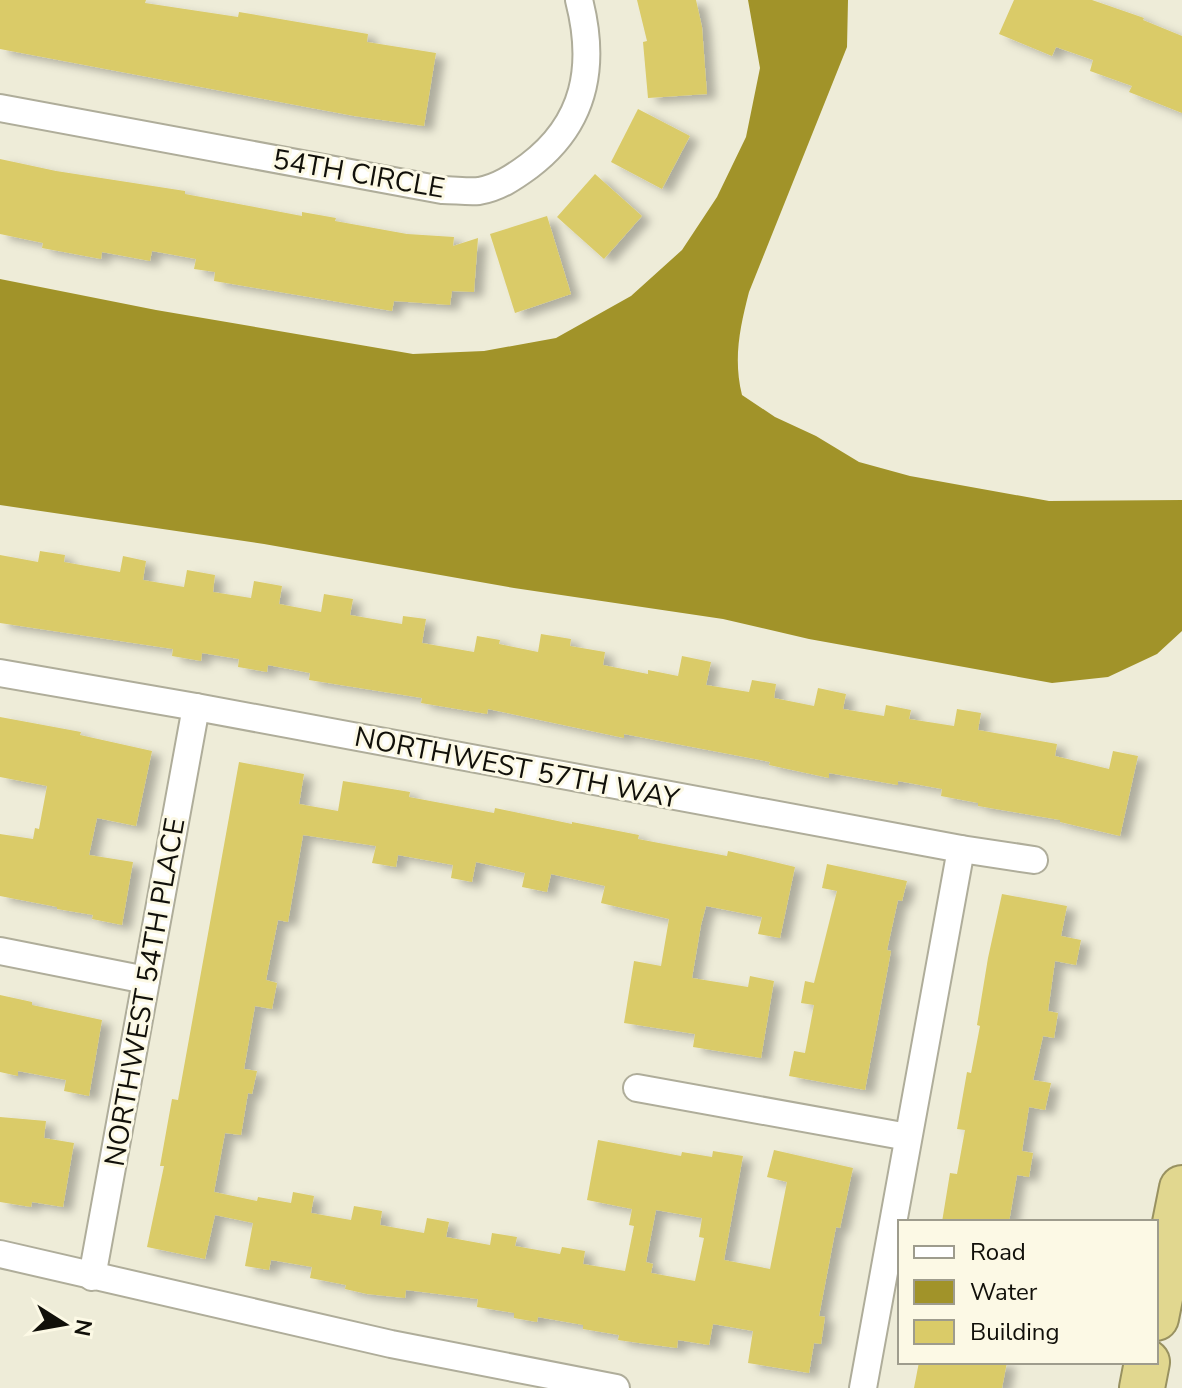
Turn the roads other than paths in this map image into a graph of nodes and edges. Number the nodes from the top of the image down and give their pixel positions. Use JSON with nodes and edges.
{"nodes":[{"id":1,"x":579,"y":0,"type":"edge"},
{"id":2,"x":0,"y":108,"type":"edge"},
{"id":3,"x":0,"y":673,"type":"edge"},
{"id":4,"x":196,"y":707,"type":"junction"},
{"id":5,"x":961,"y":849,"type":"junction"},
{"id":6,"x":1034,"y":860,"type":"dead end"},
{"id":7,"x":0,"y":951,"type":"edge"},
{"id":8,"x":146,"y":980,"type":"junction"},
{"id":9,"x":637,"y":1088,"type":"dead end"},
{"id":10,"x":908,"y":1137,"type":"junction"},
{"id":11,"x":1182,"y":1188,"type":"edge"},
{"id":12,"x":0,"y":1254,"type":"edge"},
{"id":13,"x":92,"y":1277,"type":"junction"},
{"id":14,"x":1158,"y":1308,"type":"edge"},
{"id":15,"x":1147,"y":1364,"type":"edge"},
{"id":16,"x":616,"y":1388,"type":"edge"},
{"id":17,"x":863,"y":1388,"type":"edge"},
{"id":18,"x":1142,"y":1388,"type":"edge"}],
"edges":[{"from":1,"to":2,"type":"street","name":"54TH CIRCLE"},
{"from":3,"to":4,"type":"street","name":"NORTHWEST 57TH WAY"},
{"from":4,"to":5,"type":"street","name":"NORTHWEST 57TH WAY"},
{"from":4,"to":8,"type":"street","name":"NORTHWEST 54TH PLACE"},
{"from":5,"to":6,"type":"street","name":"NORTHWEST 57TH WAY"},
{"from":5,"to":10,"type":"street"},
{"from":7,"to":8,"type":"street"},
{"from":8,"to":13,"type":"street","name":"NORTHWEST 54TH PLACE"},
{"from":9,"to":10,"type":"street"},
{"from":10,"to":17,"type":"street"},
{"from":11,"to":14,"type":"highway"},
{"from":12,"to":13,"type":"street"},
{"from":13,"to":16,"type":"street"},
{"from":15,"to":18,"type":"highway"}]}
